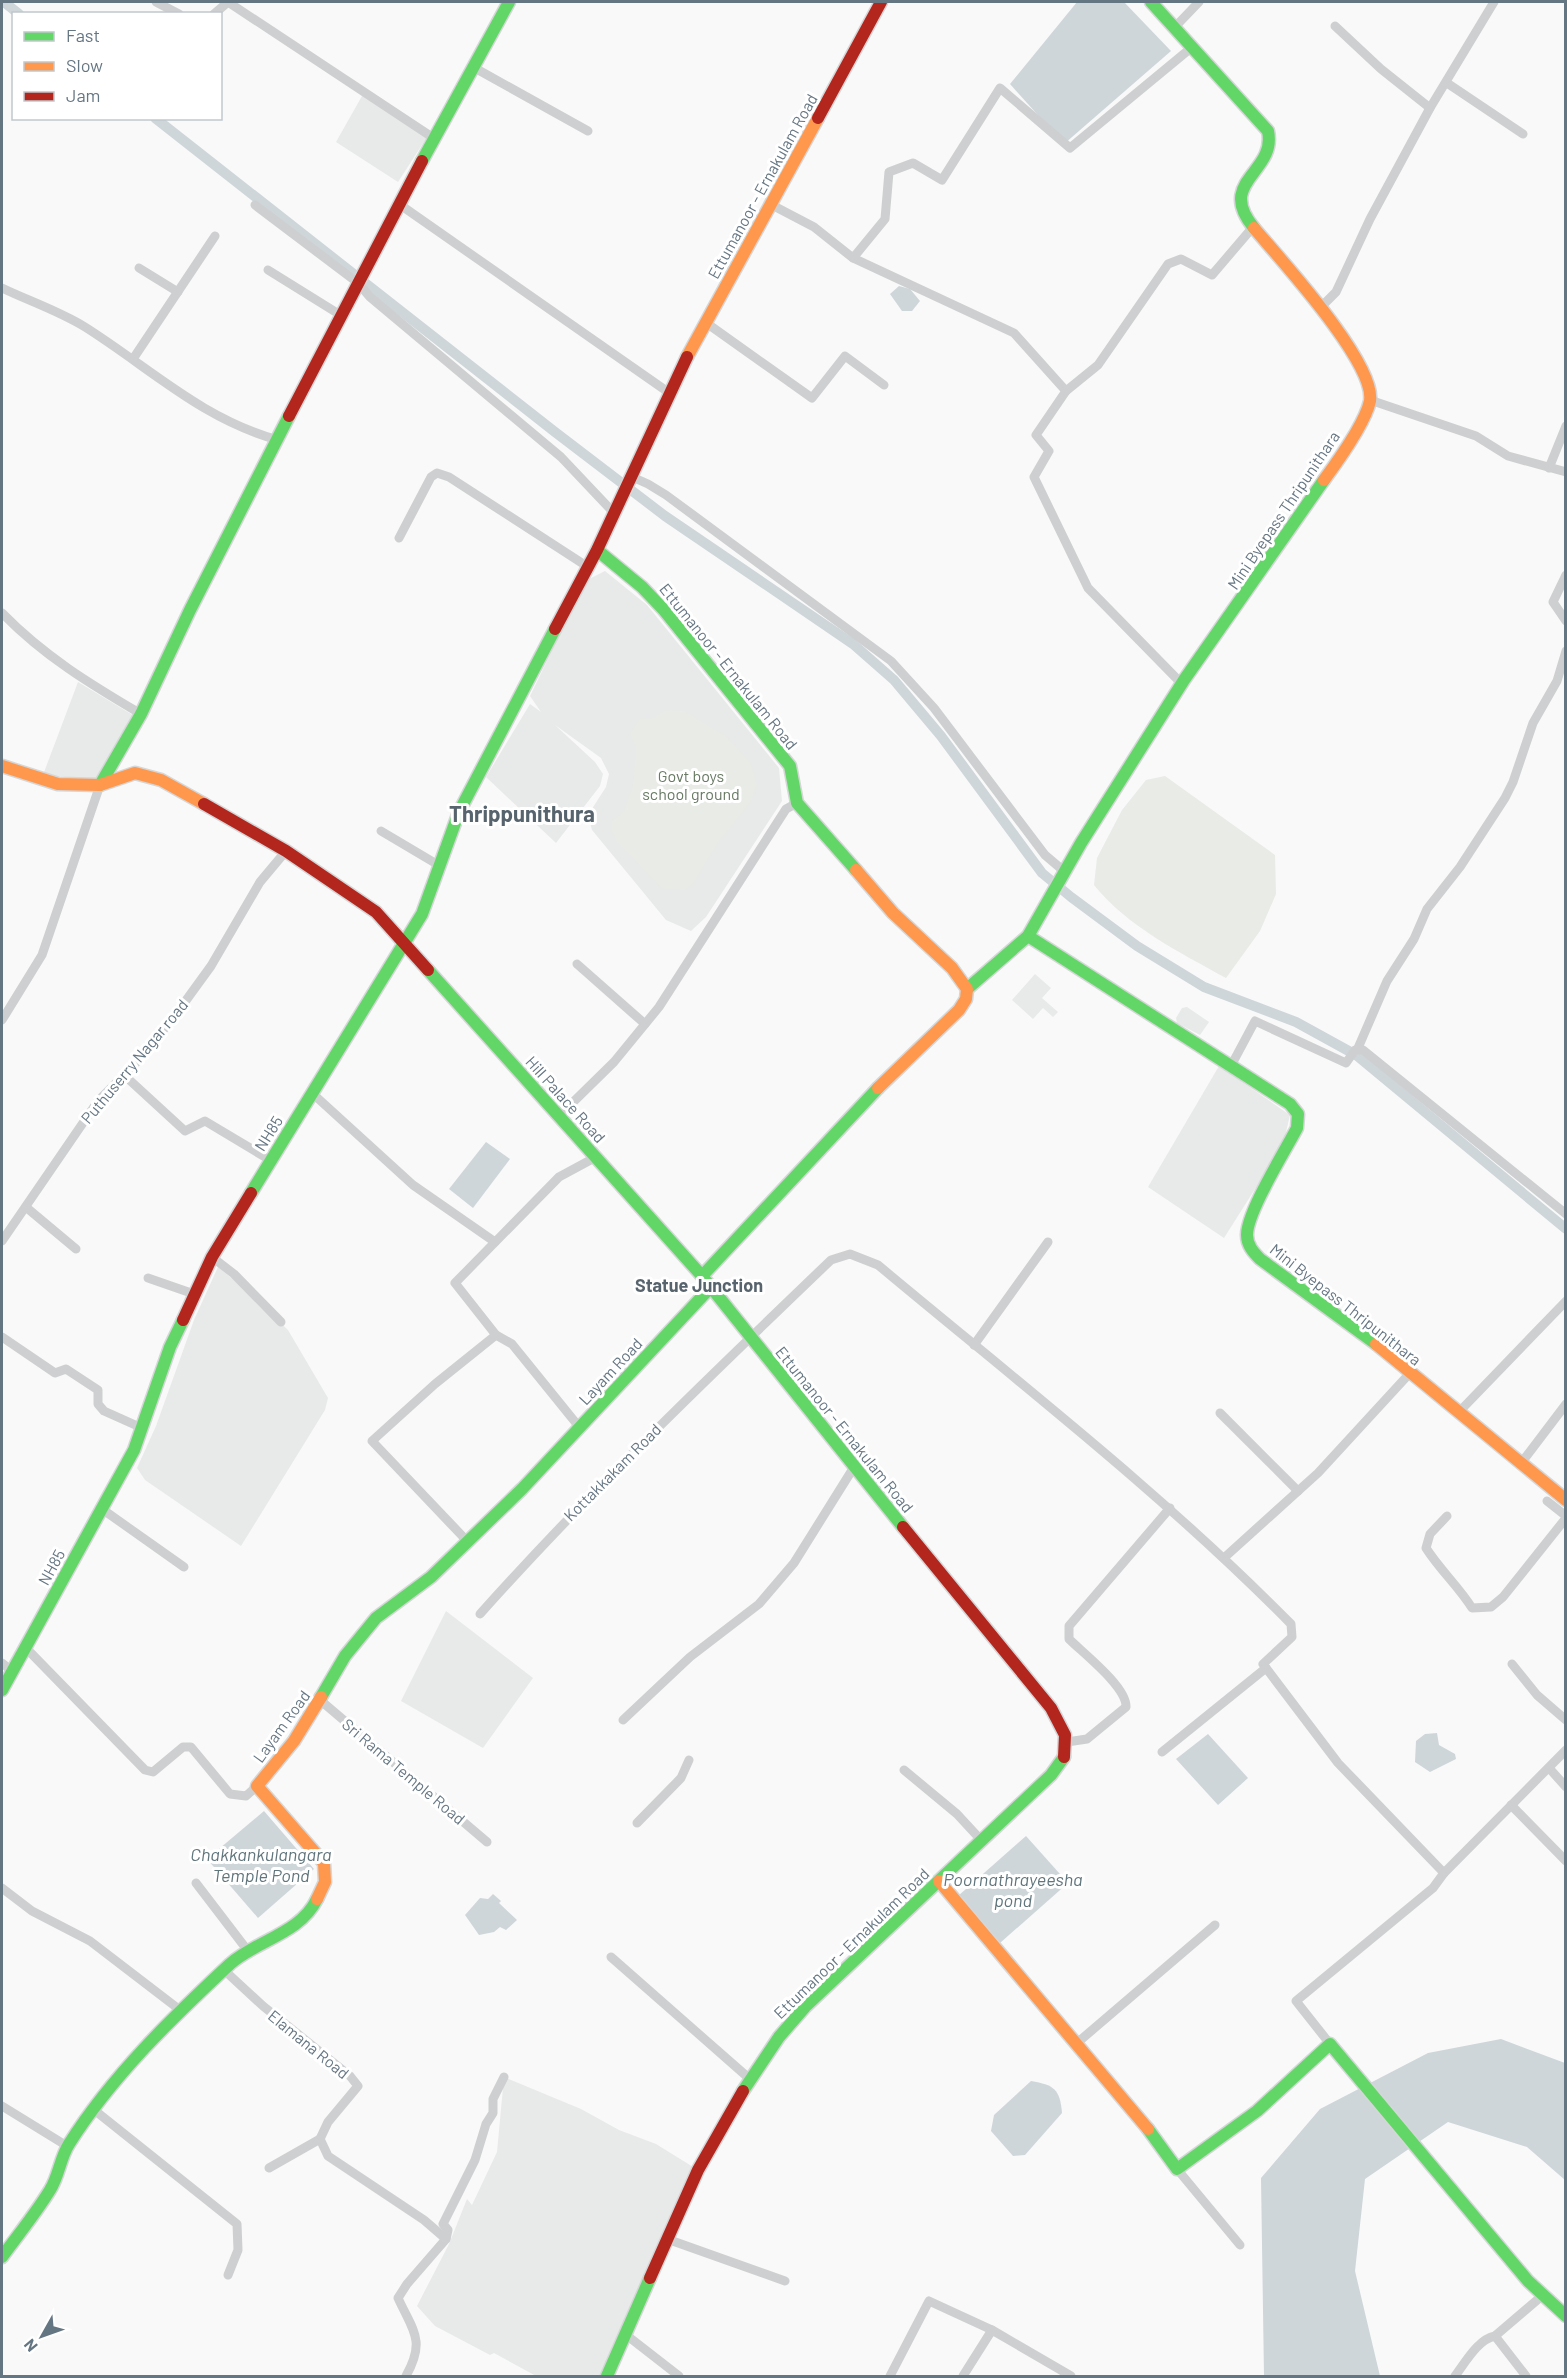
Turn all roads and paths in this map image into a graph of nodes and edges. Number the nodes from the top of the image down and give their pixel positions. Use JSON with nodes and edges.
{"nodes":[{"id":1,"x":156,"y":2,"type":"edge"},
{"id":2,"x":509,"y":2,"type":"edge"},
{"id":3,"x":881,"y":2,"type":"edge"},
{"id":4,"x":1150,"y":2,"type":"edge"},
{"id":5,"x":1199,"y":2,"type":"edge"},
{"id":6,"x":1494,"y":2,"type":"edge"},
{"id":7,"x":175,"y":12,"type":"edge"},
{"id":8,"x":216,"y":12,"type":"edge"},
{"id":9,"x":1335,"y":26,"type":"dead end"},
{"id":10,"x":1175,"y":27,"type":"junction"},
{"id":11,"x":1191,"y":48,"type":"junction"},
{"id":12,"x":473,"y":67,"type":"junction"},
{"id":13,"x":1447,"y":83,"type":"junction"},
{"id":14,"x":1430,"y":108,"type":"junction"},
{"id":15,"x":588,"y":131,"type":"dead end"},
{"id":16,"x":1523,"y":134,"type":"dead end"},
{"id":17,"x":435,"y":139,"type":"junction"},
{"id":18,"x":399,"y":204,"type":"junction"},
{"id":19,"x":770,"y":204,"type":"junction"},
{"id":20,"x":255,"y":205,"type":"dead end"},
{"id":21,"x":1253,"y":227,"type":"junction"},
{"id":22,"x":214,"y":236,"type":"dead end"},
{"id":23,"x":853,"y":258,"type":"junction"},
{"id":24,"x":139,"y":268,"type":"dead end"},
{"id":25,"x":268,"y":270,"type":"dead end"},
{"id":26,"x":358,"y":284,"type":"junction"},
{"id":27,"x":2,"y":288,"type":"edge"},
{"id":28,"x":178,"y":292,"type":"junction"},
{"id":29,"x":1320,"y":307,"type":"junction"},
{"id":30,"x":342,"y":316,"type":"junction"},
{"id":31,"x":705,"y":322,"type":"junction"},
{"id":32,"x":133,"y":359,"type":"junction"},
{"id":33,"x":884,"y":385,"type":"dead end"},
{"id":34,"x":1066,"y":391,"type":"junction"},
{"id":35,"x":668,"y":392,"type":"junction"},
{"id":36,"x":1370,"y":400,"type":"junction"},
{"id":37,"x":1566,"y":426,"type":"edge"},
{"id":38,"x":278,"y":440,"type":"junction"},
{"id":39,"x":1548,"y":468,"type":"junction"},
{"id":40,"x":1566,"y":471,"type":"edge"},
{"id":41,"x":630,"y":476,"type":"junction"},
{"id":42,"x":614,"y":513,"type":"junction"},
{"id":43,"x":399,"y":538,"type":"dead end"},
{"id":44,"x":597,"y":550,"type":"junction"},
{"id":45,"x":588,"y":567,"type":"junction"},
{"id":46,"x":1566,"y":575,"type":"edge"},
{"id":47,"x":2,"y":614,"type":"edge"},
{"id":48,"x":1566,"y":621,"type":"edge"},
{"id":49,"x":1566,"y":651,"type":"edge"},
{"id":50,"x":1557,"y":681,"type":"junction"},
{"id":51,"x":1182,"y":684,"type":"junction"},
{"id":52,"x":1566,"y":688,"type":"edge"},
{"id":53,"x":141,"y":714,"type":"junction"},
{"id":54,"x":2,"y":766,"type":"edge"},
{"id":55,"x":100,"y":784,"type":"junction"},
{"id":56,"x":797,"y":803,"type":"junction"},
{"id":57,"x":381,"y":831,"type":"dead end"},
{"id":58,"x":286,"y":851,"type":"junction"},
{"id":59,"x":440,"y":866,"type":"junction"},
{"id":60,"x":1064,"y":873,"type":"junction"},
{"id":61,"x":1028,"y":936,"type":"junction"},
{"id":62,"x":406,"y":944,"type":"junction"},
{"id":63,"x":577,"y":964,"type":"dead end"},
{"id":64,"x":967,"y":989,"type":"junction"},
{"id":65,"x":2,"y":1020,"type":"edge"},
{"id":66,"x":645,"y":1024,"type":"junction"},
{"id":67,"x":1355,"y":1051,"type":"junction"},
{"id":68,"x":1232,"y":1064,"type":"junction"},
{"id":69,"x":124,"y":1075,"type":"junction"},
{"id":70,"x":312,"y":1093,"type":"junction"},
{"id":71,"x":560,"y":1115,"type":"junction"},
{"id":72,"x":596,"y":1157,"type":"junction"},
{"id":73,"x":270,"y":1160,"type":"junction"},
{"id":74,"x":27,"y":1208,"type":"junction"},
{"id":75,"x":1566,"y":1214,"type":"edge"},
{"id":76,"x":2,"y":1241,"type":"edge"},
{"id":77,"x":495,"y":1242,"type":"junction"},
{"id":78,"x":1048,"y":1242,"type":"dead end"},
{"id":79,"x":76,"y":1249,"type":"dead end"},
{"id":80,"x":212,"y":1257,"type":"junction"},
{"id":81,"x":702,"y":1276,"type":"junction"},
{"id":82,"x":148,"y":1278,"type":"dead end"},
{"id":83,"x":711,"y":1287,"type":"junction"},
{"id":84,"x":194,"y":1294,"type":"junction"},
{"id":85,"x":1566,"y":1301,"type":"edge"},
{"id":86,"x":282,"y":1322,"type":"dead end"},
{"id":87,"x":496,"y":1335,"type":"junction"},
{"id":88,"x":750,"y":1335,"type":"junction"},
{"id":89,"x":2,"y":1337,"type":"edge"},
{"id":90,"x":974,"y":1345,"type":"junction"},
{"id":91,"x":1410,"y":1373,"type":"junction"},
{"id":92,"x":1566,"y":1404,"type":"edge"},
{"id":93,"x":1220,"y":1413,"type":"dead end"},
{"id":94,"x":1458,"y":1413,"type":"junction"},
{"id":95,"x":142,"y":1428,"type":"junction"},
{"id":96,"x":580,"y":1428,"type":"junction"},
{"id":97,"x":1521,"y":1462,"type":"junction"},
{"id":98,"x":854,"y":1467,"type":"junction"},
{"id":99,"x":1298,"y":1491,"type":"junction"},
{"id":100,"x":1566,"y":1500,"type":"edge"},
{"id":101,"x":1547,"y":1501,"type":"dead end"},
{"id":102,"x":1170,"y":1508,"type":"junction"},
{"id":103,"x":102,"y":1509,"type":"junction"},
{"id":104,"x":1447,"y":1516,"type":"dead end"},
{"id":105,"x":1566,"y":1517,"type":"edge"},
{"id":106,"x":468,"y":1542,"type":"junction"},
{"id":107,"x":1225,"y":1557,"type":"junction"},
{"id":108,"x":184,"y":1567,"type":"dead end"},
{"id":109,"x":480,"y":1614,"type":"dead end"},
{"id":110,"x":26,"y":1647,"type":"junction"},
{"id":111,"x":2,"y":1663,"type":"edge"},
{"id":112,"x":1512,"y":1664,"type":"dead end"},
{"id":113,"x":1266,"y":1668,"type":"junction"},
{"id":114,"x":12,"y":1671,"type":"junction"},
{"id":115,"x":2,"y":1690,"type":"edge"},
{"id":116,"x":320,"y":1700,"type":"junction"},
{"id":117,"x":1566,"y":1719,"type":"edge"},
{"id":118,"x":622,"y":1720,"type":"dead end"},
{"id":119,"x":1067,"y":1742,"type":"junction"},
{"id":120,"x":1566,"y":1750,"type":"edge"},
{"id":121,"x":1162,"y":1752,"type":"dead end"},
{"id":122,"x":689,"y":1760,"type":"dead end"},
{"id":123,"x":1549,"y":1768,"type":"junction"},
{"id":124,"x":904,"y":1770,"type":"dead end"},
{"id":125,"x":257,"y":1786,"type":"junction"},
{"id":126,"x":1566,"y":1787,"type":"edge"},
{"id":127,"x":1511,"y":1805,"type":"junction"},
{"id":128,"x":636,"y":1823,"type":"dead end"},
{"id":129,"x":981,"y":1840,"type":"junction"},
{"id":130,"x":487,"y":1842,"type":"dead end"},
{"id":131,"x":1566,"y":1861,"type":"edge"},
{"id":132,"x":1444,"y":1873,"type":"junction"},
{"id":133,"x":939,"y":1881,"type":"junction"},
{"id":134,"x":196,"y":1883,"type":"dead end"},
{"id":135,"x":2,"y":1888,"type":"edge"},
{"id":136,"x":1215,"y":1925,"type":"dead end"},
{"id":137,"x":248,"y":1951,"type":"junction"},
{"id":138,"x":611,"y":1957,"type":"dead end"},
{"id":139,"x":224,"y":1970,"type":"junction"},
{"id":140,"x":180,"y":2010,"type":"junction"},
{"id":141,"x":1077,"y":2043,"type":"junction"},
{"id":142,"x":1330,"y":2044,"type":"junction"},
{"id":143,"x":504,"y":2077,"type":"dead end"},
{"id":144,"x":751,"y":2080,"type":"junction"},
{"id":145,"x":2,"y":2106,"type":"edge"},
{"id":146,"x":93,"y":2109,"type":"junction"},
{"id":147,"x":320,"y":2139,"type":"junction"},
{"id":148,"x":67,"y":2146,"type":"junction"},
{"id":149,"x":269,"y":2168,"type":"dead end"},
{"id":150,"x":1177,"y":2169,"type":"junction"},
{"id":151,"x":446,"y":2239,"type":"junction"},
{"id":152,"x":667,"y":2239,"type":"junction"},
{"id":153,"x":1240,"y":2245,"type":"dead end"},
{"id":154,"x":2,"y":2257,"type":"edge"},
{"id":155,"x":228,"y":2275,"type":"dead end"},
{"id":156,"x":784,"y":2281,"type":"dead end"},
{"id":157,"x":1543,"y":2295,"type":"junction"},
{"id":158,"x":1566,"y":2316,"type":"edge"},
{"id":159,"x":992,"y":2330,"type":"junction"},
{"id":160,"x":625,"y":2334,"type":"junction"},
{"id":161,"x":1495,"y":2336,"type":"junction"},
{"id":162,"x":406,"y":2376,"type":"edge"},
{"id":163,"x":607,"y":2376,"type":"edge"},
{"id":164,"x":679,"y":2376,"type":"edge"},
{"id":165,"x":890,"y":2376,"type":"edge"},
{"id":166,"x":963,"y":2376,"type":"edge"},
{"id":167,"x":1071,"y":2376,"type":"edge"},
{"id":168,"x":1455,"y":2376,"type":"edge"},
{"id":169,"x":1526,"y":2376,"type":"edge"}],
"edges":[{"from":1,"to":7,"type":"street"},
{"from":2,"to":12,"type":"main road"},
{"from":3,"to":19,"type":"main road","name":"Ettumanoor - Ernakulam Road"},
{"from":4,"to":10,"type":"main road"},
{"from":5,"to":10,"type":"street"},
{"from":6,"to":13,"type":"street"},
{"from":8,"to":17,"type":"street"},
{"from":9,"to":14,"type":"street"},
{"from":10,"to":11,"type":"main road"},
{"from":11,"to":21,"type":"main road"},
{"from":11,"to":23,"type":"street"},
{"from":12,"to":15,"type":"street"},
{"from":12,"to":17,"type":"main road"},
{"from":13,"to":14,"type":"street"},
{"from":13,"to":16,"type":"street"},
{"from":14,"to":29,"type":"street"},
{"from":17,"to":18,"type":"main road"},
{"from":18,"to":26,"type":"main road"},
{"from":18,"to":35,"type":"street"},
{"from":19,"to":23,"type":"street"},
{"from":19,"to":31,"type":"main road","name":"Ettumanoor - Ernakulam Road"},
{"from":20,"to":26,"type":"street"},
{"from":21,"to":29,"type":"main road"},
{"from":21,"to":34,"type":"street"},
{"from":22,"to":28,"type":"street"},
{"from":23,"to":34,"type":"street"},
{"from":24,"to":28,"type":"street"},
{"from":25,"to":30,"type":"street"},
{"from":26,"to":30,"type":"main road"},
{"from":26,"to":42,"type":"street"},
{"from":27,"to":32,"type":"street"},
{"from":28,"to":32,"type":"street"},
{"from":29,"to":36,"type":"main road"},
{"from":30,"to":38,"type":"main road"},
{"from":31,"to":33,"type":"street"},
{"from":31,"to":35,"type":"main road","name":"Ettumanoor - Ernakulam Road"},
{"from":32,"to":38,"type":"street"},
{"from":34,"to":51,"type":"street"},
{"from":35,"to":41,"type":"main road","name":"Ettumanoor - Ernakulam Road"},
{"from":36,"to":39,"type":"street"},
{"from":36,"to":51,"type":"main road","name":"Mini Byepass Thripunithara"},
{"from":37,"to":39,"type":"street"},
{"from":38,"to":53,"type":"main road"},
{"from":39,"to":40,"type":"street"},
{"from":41,"to":42,"type":"main road","name":"Ettumanoor - Ernakulam Road"},
{"from":41,"to":60,"type":"street"},
{"from":42,"to":44,"type":"main road","name":"Ettumanoor - Ernakulam Road"},
{"from":43,"to":45,"type":"street"},
{"from":44,"to":45,"type":"main road","name":"Ettumanoor - Ernakulam Road"},
{"from":44,"to":56,"type":"main road","name":"Ettumanoor - Ernakulam Road"},
{"from":45,"to":59,"type":"main road","name":"Ettumanoor - Ernakulam Road"},
{"from":46,"to":48,"type":"street"},
{"from":47,"to":53,"type":"street"},
{"from":49,"to":50,"type":"street"},
{"from":50,"to":52,"type":"street"},
{"from":50,"to":67,"type":"street"},
{"from":51,"to":60,"type":"main road","name":"Mini Byepass Thripunithara"},
{"from":53,"to":55,"type":"main road"},
{"from":54,"to":55,"type":"main road"},
{"from":55,"to":58,"type":"main road"},
{"from":55,"to":65,"type":"street"},
{"from":56,"to":64,"type":"main road"},
{"from":56,"to":66,"type":"street"},
{"from":57,"to":59,"type":"street"},
{"from":58,"to":62,"type":"main road"},
{"from":58,"to":69,"type":"street","name":"Puthuserry Nagar road"},
{"from":59,"to":62,"type":"main road","name":"Ettumanoor - Ernakulam Road"},
{"from":60,"to":61,"type":"main road","name":"Mini Byepass Thripunithara"},
{"from":61,"to":64,"type":"main road","name":"Mini Byepass Thripunithara"},
{"from":61,"to":68,"type":"main road","name":"Mini Byepass Thripunithara"},
{"from":62,"to":70,"type":"main road","name":"NH85","number":"NH85"},
{"from":62,"to":71,"type":"main road","name":"Hill Palace Road"},
{"from":63,"to":66,"type":"street"},
{"from":64,"to":81,"type":"main road"},
{"from":66,"to":71,"type":"street"},
{"from":67,"to":68,"type":"street"},
{"from":67,"to":75,"type":"street"},
{"from":68,"to":91,"type":"main road","name":"Mini Byepass Thripunithara"},
{"from":69,"to":73,"type":"street"},
{"from":69,"to":74,"type":"street","name":"Puthuserry Nagar road"},
{"from":70,"to":73,"type":"main road","name":"NH85","number":"NH85"},
{"from":70,"to":77,"type":"street"},
{"from":71,"to":72,"type":"main road","name":"Hill Palace Road"},
{"from":72,"to":77,"type":"street"},
{"from":72,"to":81,"type":"main road","name":"Hill Palace Road"},
{"from":73,"to":80,"type":"main road","name":"NH85","number":"NH85"},
{"from":74,"to":76,"type":"street","name":"Puthuserry Nagar road"},
{"from":74,"to":79,"type":"street"},
{"from":77,"to":87,"type":"street"},
{"from":78,"to":90,"type":"street"},
{"from":80,"to":84,"type":"main road","name":"NH85","number":"NH85"},
{"from":80,"to":86,"type":"street"},
{"from":81,"to":83,"type":"main road","name":"Ettumanoor - Ernakulam Road"},
{"from":82,"to":84,"type":"street"},
{"from":83,"to":88,"type":"main road","name":"Ettumanoor - Ernakulam Road"},
{"from":83,"to":96,"type":"main road","name":"Layam Road"},
{"from":84,"to":95,"type":"main road","name":"NH85","number":"NH85"},
{"from":85,"to":94,"type":"street"},
{"from":87,"to":96,"type":"street"},
{"from":87,"to":106,"type":"street"},
{"from":88,"to":90,"type":"street","name":"Kottakkakam Road"},
{"from":88,"to":98,"type":"main road","name":"Ettumanoor - Ernakulam Road"},
{"from":88,"to":109,"type":"street","name":"Kottakkakam Road"},
{"from":89,"to":95,"type":"street"},
{"from":90,"to":102,"type":"street","name":"Kottakkakam Road"},
{"from":91,"to":94,"type":"main road","name":"Mini Byepass Thripunithara"},
{"from":91,"to":99,"type":"street"},
{"from":92,"to":97,"type":"street"},
{"from":93,"to":99,"type":"street"},
{"from":94,"to":97,"type":"main road","name":"Mini Byepass Thripunithara"},
{"from":95,"to":103,"type":"main road","name":"NH85","number":"NH85"},
{"from":96,"to":106,"type":"main road","name":"Layam Road"},
{"from":97,"to":100,"type":"main road","name":"Mini Byepass Thripunithara"},
{"from":98,"to":118,"type":"street"},
{"from":98,"to":119,"type":"main road","name":"Ettumanoor - Ernakulam Road"},
{"from":99,"to":107,"type":"street"},
{"from":101,"to":105,"type":"street"},
{"from":102,"to":107,"type":"street","name":"Kottakkakam Road"},
{"from":102,"to":119,"type":"street"},
{"from":103,"to":108,"type":"street"},
{"from":103,"to":110,"type":"main road","name":"NH85","number":"NH85"},
{"from":104,"to":105,"type":"street"},
{"from":106,"to":116,"type":"main road","name":"Layam Road"},
{"from":107,"to":113,"type":"street","name":"Kottakkakam Road"},
{"from":110,"to":114,"type":"main road","name":"NH85","number":"NH85"},
{"from":110,"to":125,"type":"street"},
{"from":111,"to":114,"type":"street"},
{"from":112,"to":117,"type":"street"},
{"from":113,"to":121,"type":"street"},
{"from":113,"to":132,"type":"street"},
{"from":114,"to":115,"type":"main road","name":"NH85","number":"NH85"},
{"from":116,"to":125,"type":"main road","name":"Layam Road"},
{"from":116,"to":130,"type":"street","name":"Sri Rama Temple Road"},
{"from":119,"to":129,"type":"main road","name":"Ettumanoor - Ernakulam Road"},
{"from":120,"to":123,"type":"street"},
{"from":122,"to":128,"type":"street"},
{"from":123,"to":126,"type":"street"},
{"from":123,"to":127,"type":"street"},
{"from":124,"to":129,"type":"street"},
{"from":125,"to":137,"type":"main road","name":"Layam Road"},
{"from":127,"to":131,"type":"street"},
{"from":127,"to":132,"type":"street"},
{"from":129,"to":133,"type":"main road","name":"Ettumanoor - Ernakulam Road"},
{"from":132,"to":142,"type":"street"},
{"from":133,"to":141,"type":"main road"},
{"from":133,"to":144,"type":"main road","name":"Ettumanoor - Ernakulam Road"},
{"from":134,"to":137,"type":"street"},
{"from":135,"to":140,"type":"street"},
{"from":136,"to":141,"type":"street"},
{"from":137,"to":139,"type":"main road","name":"Layam Road"},
{"from":138,"to":144,"type":"street"},
{"from":139,"to":140,"type":"main road","name":"Layam Road"},
{"from":139,"to":147,"type":"street","name":"Elamana Road"},
{"from":140,"to":146,"type":"main road","name":"Layam Road"},
{"from":141,"to":150,"type":"main road"},
{"from":142,"to":150,"type":"main road"},
{"from":142,"to":157,"type":"main road"},
{"from":143,"to":151,"type":"street"},
{"from":144,"to":152,"type":"main road","name":"Ettumanoor - Ernakulam Road"},
{"from":145,"to":148,"type":"street"},
{"from":146,"to":148,"type":"main road","name":"Layam Road"},
{"from":146,"to":155,"type":"street"},
{"from":147,"to":149,"type":"street"},
{"from":147,"to":151,"type":"street"},
{"from":148,"to":154,"type":"main road","name":"Layam Road"},
{"from":150,"to":153,"type":"street"},
{"from":151,"to":162,"type":"street"},
{"from":152,"to":156,"type":"street"},
{"from":152,"to":160,"type":"main road","name":"Ettumanoor - Ernakulam Road"},
{"from":157,"to":158,"type":"main road"},
{"from":157,"to":161,"type":"street"},
{"from":159,"to":165,"type":"street"},
{"from":159,"to":166,"type":"street"},
{"from":159,"to":167,"type":"street"},
{"from":160,"to":163,"type":"main road","name":"Ettumanoor - Ernakulam Road"},
{"from":160,"to":164,"type":"street"},
{"from":161,"to":168,"type":"street"},
{"from":161,"to":169,"type":"street"}]}
